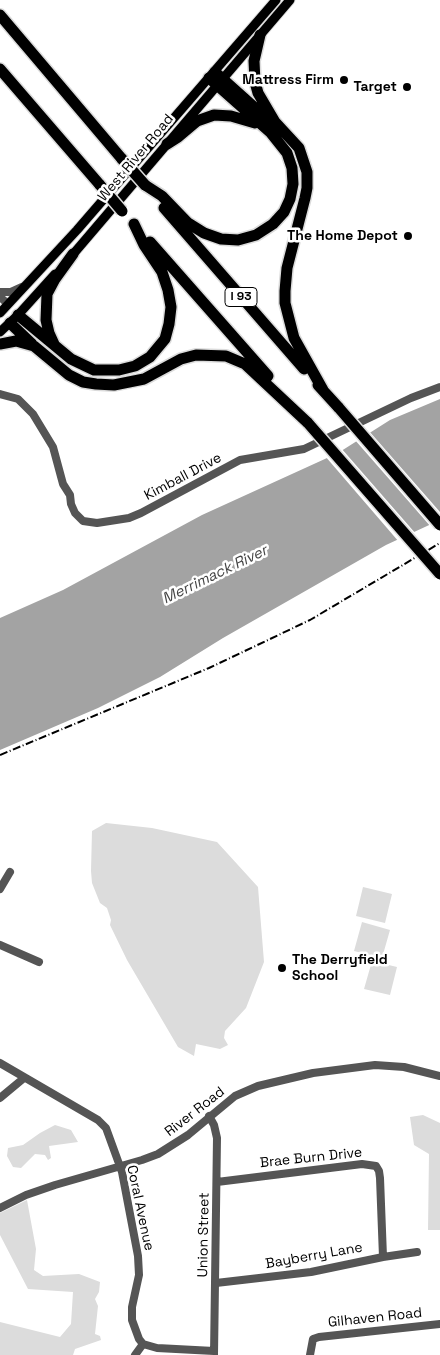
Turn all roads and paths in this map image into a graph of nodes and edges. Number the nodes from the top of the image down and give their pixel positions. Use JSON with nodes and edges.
{"nodes":[{"id":1,"x":276,"y":0,"type":"edge"},
{"id":2,"x":290,"y":0,"type":"edge"},
{"id":3,"x":0,"y":15,"type":"edge"},
{"id":4,"x":260,"y":35,"type":"junction"},
{"id":5,"x":0,"y":69,"type":"edge"},
{"id":6,"x":216,"y":79,"type":"junction"},
{"id":7,"x":275,"y":122,"type":"junction"},
{"id":8,"x":264,"y":128,"type":"junction"},
{"id":9,"x":167,"y":144,"type":"junction"},
{"id":10,"x":145,"y":185,"type":"junction"},
{"id":11,"x":134,"y":224,"type":"junction"},
{"id":12,"x":73,"y":254,"type":"junction"},
{"id":13,"x":26,"y":285,"type":"junction"},
{"id":14,"x":0,"y":292,"type":"edge"},
{"id":15,"x":0,"y":297,"type":"edge"},
{"id":16,"x":8,"y":304,"type":"junction"},
{"id":17,"x":0,"y":312,"type":"edge"},
{"id":18,"x":14,"y":319,"type":"junction"},
{"id":19,"x":0,"y":332,"type":"edge"},
{"id":20,"x":0,"y":344,"type":"edge"},
{"id":21,"x":34,"y":346,"type":"junction"},
{"id":22,"x":58,"y":350,"type":"junction"},
{"id":23,"x":440,"y":387,"type":"edge"},
{"id":24,"x":323,"y":390,"type":"junction"},
{"id":25,"x":0,"y":394,"type":"edge"},
{"id":26,"x":308,"y":423,"type":"junction"},
{"id":27,"x":440,"y":525,"type":"edge"},
{"id":28,"x":440,"y":574,"type":"edge"},
{"id":29,"x":10,"y":872,"type":"dead end"},
{"id":30,"x":0,"y":889,"type":"edge"},
{"id":31,"x":0,"y":945,"type":"edge"},
{"id":32,"x":39,"y":962,"type":"dead end"},
{"id":33,"x":0,"y":1063,"type":"edge"},
{"id":34,"x":440,"y":1076,"type":"edge"},
{"id":35,"x":24,"y":1078,"type":"junction"},
{"id":36,"x":0,"y":1098,"type":"edge"},
{"id":37,"x":209,"y":1116,"type":"junction"},
{"id":38,"x":119,"y":1166,"type":"junction"},
{"id":39,"x":217,"y":1182,"type":"junction"},
{"id":40,"x":0,"y":1208,"type":"edge"},
{"id":41,"x":417,"y":1252,"type":"dead end"},
{"id":42,"x":383,"y":1257,"type":"junction"},
{"id":43,"x":216,"y":1283,"type":"junction"},
{"id":44,"x":440,"y":1324,"type":"edge"},
{"id":45,"x":143,"y":1344,"type":"junction"},
{"id":46,"x":214,"y":1353,"type":"edge"},
{"id":47,"x":135,"y":1355,"type":"edge"},
{"id":48,"x":310,"y":1355,"type":"edge"}],
"edges":[{"from":1,"to":6,"type":"main road","name":"West River Road"},
{"from":2,"to":4,"type":"main road","name":"West River Road"},
{"from":3,"to":10,"type":"highway","number":"I 93","bridge":true},
{"from":4,"to":6,"type":"main road","name":"West River Road"},
{"from":4,"to":7,"type":"highway"},
{"from":5,"to":11,"type":"highway","number":"I 93","bridge":true},
{"from":6,"to":7,"type":"highway"},
{"from":6,"to":8,"type":"highway"},
{"from":6,"to":9,"type":"main road","name":"West River Road"},
{"from":6,"to":13,"type":"main road","name":"West River Road"},
{"from":7,"to":24,"type":"highway"},
{"from":8,"to":9,"type":"highway"},
{"from":8,"to":10,"type":"highway"},
{"from":9,"to":12,"type":"main road","name":"West River Road"},
{"from":10,"to":24,"type":"highway","number":"I 93"},
{"from":11,"to":22,"type":"highway"},
{"from":11,"to":26,"type":"highway","number":"I 93"},
{"from":12,"to":18,"type":"main road","name":"West River Road"},
{"from":12,"to":22,"type":"highway"},
{"from":13,"to":14,"type":"street"},
{"from":13,"to":16,"type":"main road","name":"West River Road"},
{"from":15,"to":16,"type":"street"},
{"from":16,"to":17,"type":"main road","name":"West River Road"},
{"from":16,"to":18,"type":"main road"},
{"from":17,"to":18,"type":"main road"},
{"from":18,"to":19,"type":"main road","name":"West River Road"},
{"from":18,"to":21,"type":"highway"},
{"from":18,"to":22,"type":"highway"},
{"from":20,"to":21,"type":"highway"},
{"from":21,"to":26,"type":"highway"},
{"from":23,"to":25,"type":"street","name":"Kimball Drive"},
{"from":24,"to":27,"type":"highway","number":"I 93","bridge":true},
{"from":26,"to":28,"type":"highway","number":"I 93","bridge":true},
{"from":29,"to":30,"type":"street"},
{"from":31,"to":32,"type":"street"},
{"from":33,"to":35,"type":"street","name":"Coral Avenue"},
{"from":34,"to":37,"type":"street","name":"River Road"},
{"from":35,"to":36,"type":"street"},
{"from":35,"to":38,"type":"street","name":"Coral Avenue"},
{"from":37,"to":38,"type":"street","name":"River Road"},
{"from":37,"to":39,"type":"street","name":"Union Street"},
{"from":38,"to":40,"type":"street","name":"River Road"},
{"from":38,"to":45,"type":"street","name":"Coral Avenue"},
{"from":39,"to":42,"type":"street","name":"Brae Burn Drive"},
{"from":39,"to":43,"type":"street","name":"Union Street"},
{"from":41,"to":42,"type":"street","name":"Bayberry Lane"},
{"from":42,"to":43,"type":"street","name":"Bayberry Lane"},
{"from":43,"to":46,"type":"street","name":"Union Street"},
{"from":44,"to":48,"type":"street","name":"Gilhaven Road"},
{"from":45,"to":46,"type":"street"},
{"from":45,"to":47,"type":"street"}]}
